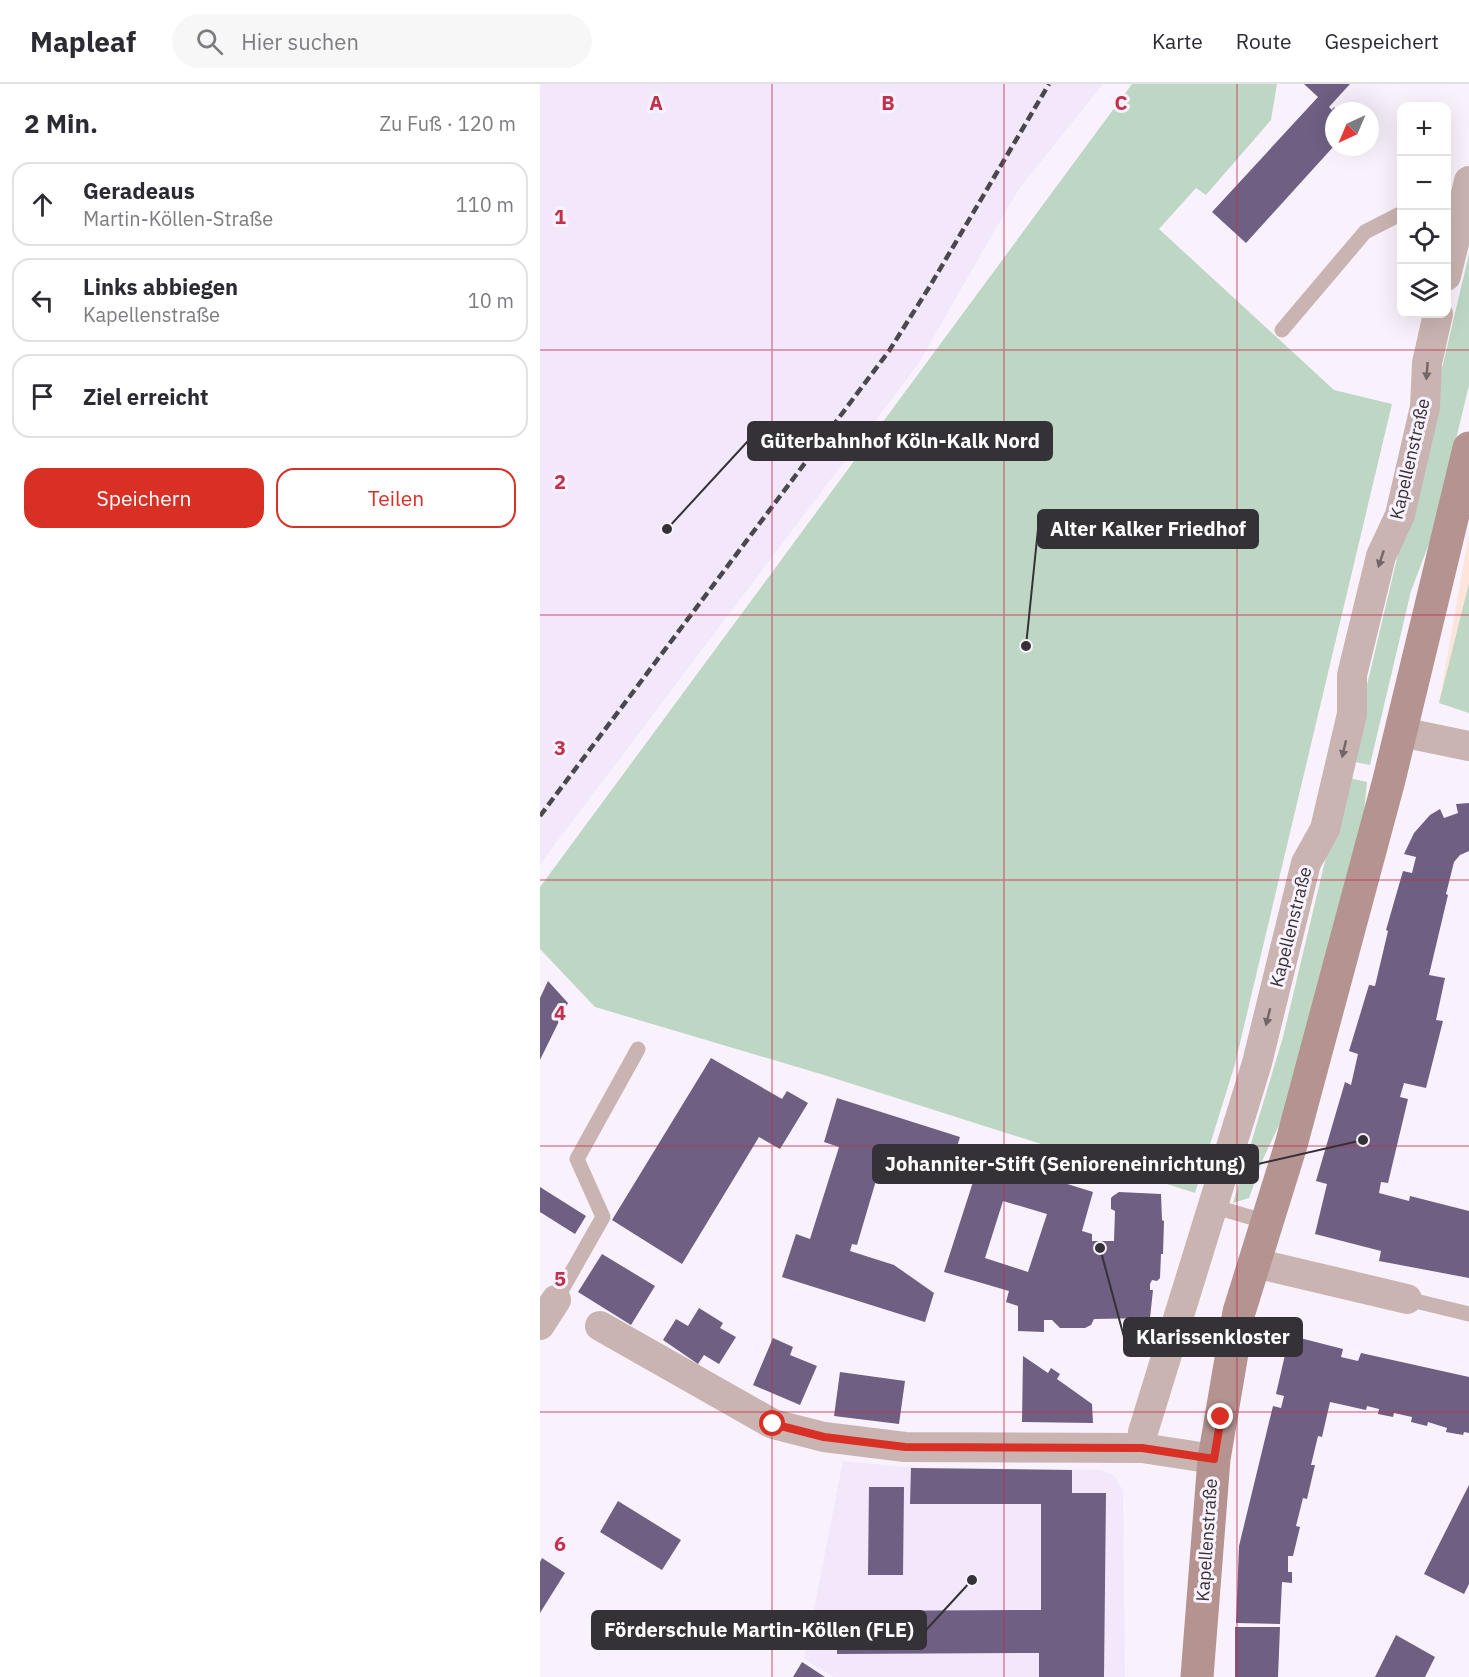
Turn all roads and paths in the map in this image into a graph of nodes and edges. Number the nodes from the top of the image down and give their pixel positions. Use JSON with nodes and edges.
{"nodes":[{"id":1,"x":1469,"y":181,"type":"edge"},
{"id":2,"x":1397,"y":215,"type":"edge"},
{"id":3,"x":1458,"y":219,"type":"edge"},
{"id":4,"x":1449,"y":264,"type":"edge"},
{"id":5,"x":1437,"y":318,"type":"edge"},
{"id":6,"x":1282,"y":330,"type":"dead end"},
{"id":7,"x":1469,"y":448,"type":"edge"},
{"id":8,"x":1401,"y":732,"type":"junction"},
{"id":9,"x":1469,"y":746,"type":"edge"},
{"id":10,"x":638,"y":1049,"type":"dead end"},
{"id":11,"x":1212,"y":1206,"type":"junction"},
{"id":12,"x":1267,"y":1222,"type":"junction"},
{"id":13,"x":1255,"y":1263,"type":"junction"},
{"id":14,"x":1407,"y":1299,"type":"joint"},
{"id":15,"x":556,"y":1300,"type":"joint"},
{"id":16,"x":1469,"y":1314,"type":"edge"},
{"id":17,"x":540,"y":1325,"type":"edge"},
{"id":18,"x":600,"y":1326,"type":"dead end"},
{"id":19,"x":1143,"y":1432,"type":"dead end"},
{"id":20,"x":1214,"y":1459,"type":"junction"},
{"id":21,"x":1197,"y":1677,"type":"edge"}],
"edges":[{"from":1,"to":3,"type":"street"},
{"from":2,"to":6,"type":"lane"},
{"from":3,"to":4,"type":"street"},
{"from":5,"to":11,"type":"street","name":"Kapellenstraße","one_way":true},
{"from":7,"to":8,"type":"main road","name":"Kapellenstraße"},
{"from":8,"to":9,"type":"street"},
{"from":8,"to":12,"type":"main road","name":"Kapellenstraße"},
{"from":10,"to":15,"type":"lane"},
{"from":11,"to":12,"type":"lane"},
{"from":11,"to":19,"type":"street","name":"Kapellenstraße"},
{"from":12,"to":13,"type":"main road","name":"Kapellenstraße"},
{"from":13,"to":14,"type":"street"},
{"from":13,"to":20,"type":"main road","name":"Kapellenstraße"},
{"from":14,"to":16,"type":"lane"},
{"from":15,"to":17,"type":"street"},
{"from":18,"to":20,"type":"street"},
{"from":20,"to":21,"type":"main road","name":"Kapellenstraße"}]}
